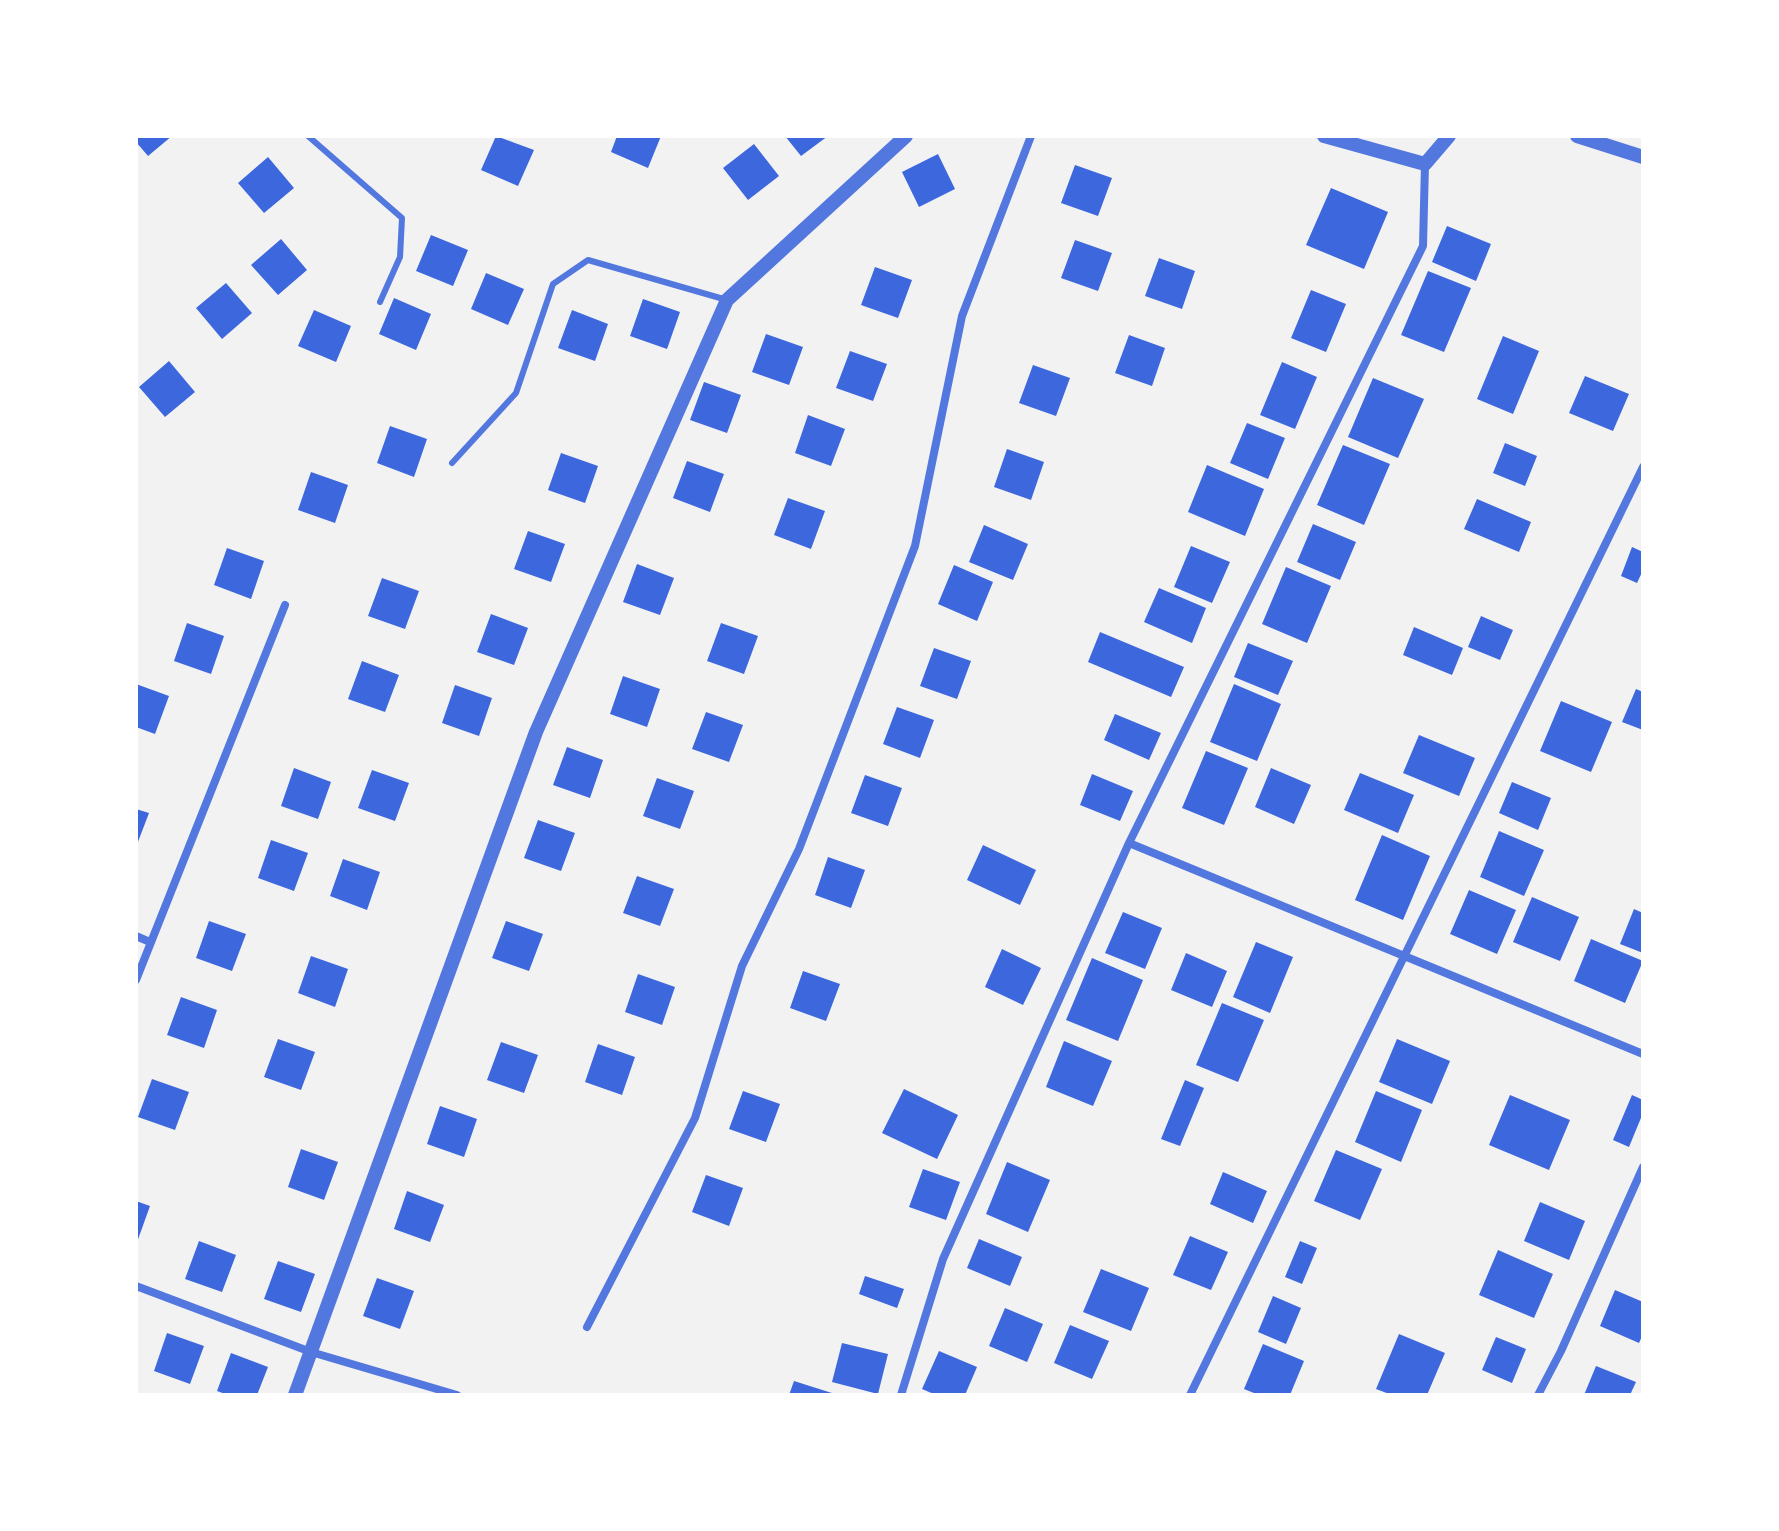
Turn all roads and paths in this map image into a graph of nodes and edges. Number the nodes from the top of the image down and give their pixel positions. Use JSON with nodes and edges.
{"nodes":[{"id":1,"x":308,"y":136,"type":"edge"},
{"id":2,"x":906,"y":136,"type":"edge"},
{"id":3,"x":1031,"y":136,"type":"edge"},
{"id":4,"x":1324,"y":136,"type":"edge"},
{"id":5,"x":1449,"y":136,"type":"edge"},
{"id":6,"x":1577,"y":136,"type":"edge"},
{"id":7,"x":1643,"y":157,"type":"edge"},
{"id":8,"x":1425,"y":164,"type":"junction"},
{"id":9,"x":727,"y":300,"type":"junction"},
{"id":10,"x":380,"y":302,"type":"dead end"},
{"id":11,"x":452,"y":463,"type":"dead end"},
{"id":12,"x":1643,"y":467,"type":"edge"},
{"id":13,"x":285,"y":605,"type":"dead end"},
{"id":14,"x":1129,"y":843,"type":"junction"},
{"id":15,"x":136,"y":936,"type":"edge"},
{"id":16,"x":150,"y":942,"type":"junction"},
{"id":17,"x":1405,"y":956,"type":"junction"},
{"id":18,"x":136,"y":980,"type":"edge"},
{"id":19,"x":1643,"y":1054,"type":"edge"},
{"id":20,"x":1643,"y":1167,"type":"edge"},
{"id":21,"x":136,"y":1286,"type":"edge"},
{"id":22,"x":587,"y":1327,"type":"dead end"},
{"id":23,"x":311,"y":1352,"type":"junction"},
{"id":24,"x":295,"y":1395,"type":"edge"},
{"id":25,"x":457,"y":1395,"type":"edge"},
{"id":26,"x":901,"y":1395,"type":"edge"},
{"id":27,"x":1190,"y":1395,"type":"edge"},
{"id":28,"x":1538,"y":1395,"type":"edge"}],
"edges":[{"from":1,"to":10,"type":"lane"},
{"from":2,"to":9,"type":"street"},
{"from":3,"to":22,"type":"street"},
{"from":4,"to":8,"type":"street"},
{"from":5,"to":8,"type":"street"},
{"from":6,"to":7,"type":"street"},
{"from":8,"to":14,"type":"street"},
{"from":9,"to":11,"type":"lane"},
{"from":9,"to":23,"type":"street"},
{"from":12,"to":17,"type":"street"},
{"from":13,"to":16,"type":"street"},
{"from":14,"to":17,"type":"street"},
{"from":14,"to":26,"type":"street"},
{"from":15,"to":16,"type":"street"},
{"from":16,"to":18,"type":"street"},
{"from":17,"to":19,"type":"street"},
{"from":17,"to":27,"type":"street"},
{"from":20,"to":28,"type":"street"},
{"from":21,"to":23,"type":"street"},
{"from":23,"to":24,"type":"street"},
{"from":23,"to":25,"type":"street"}]}
